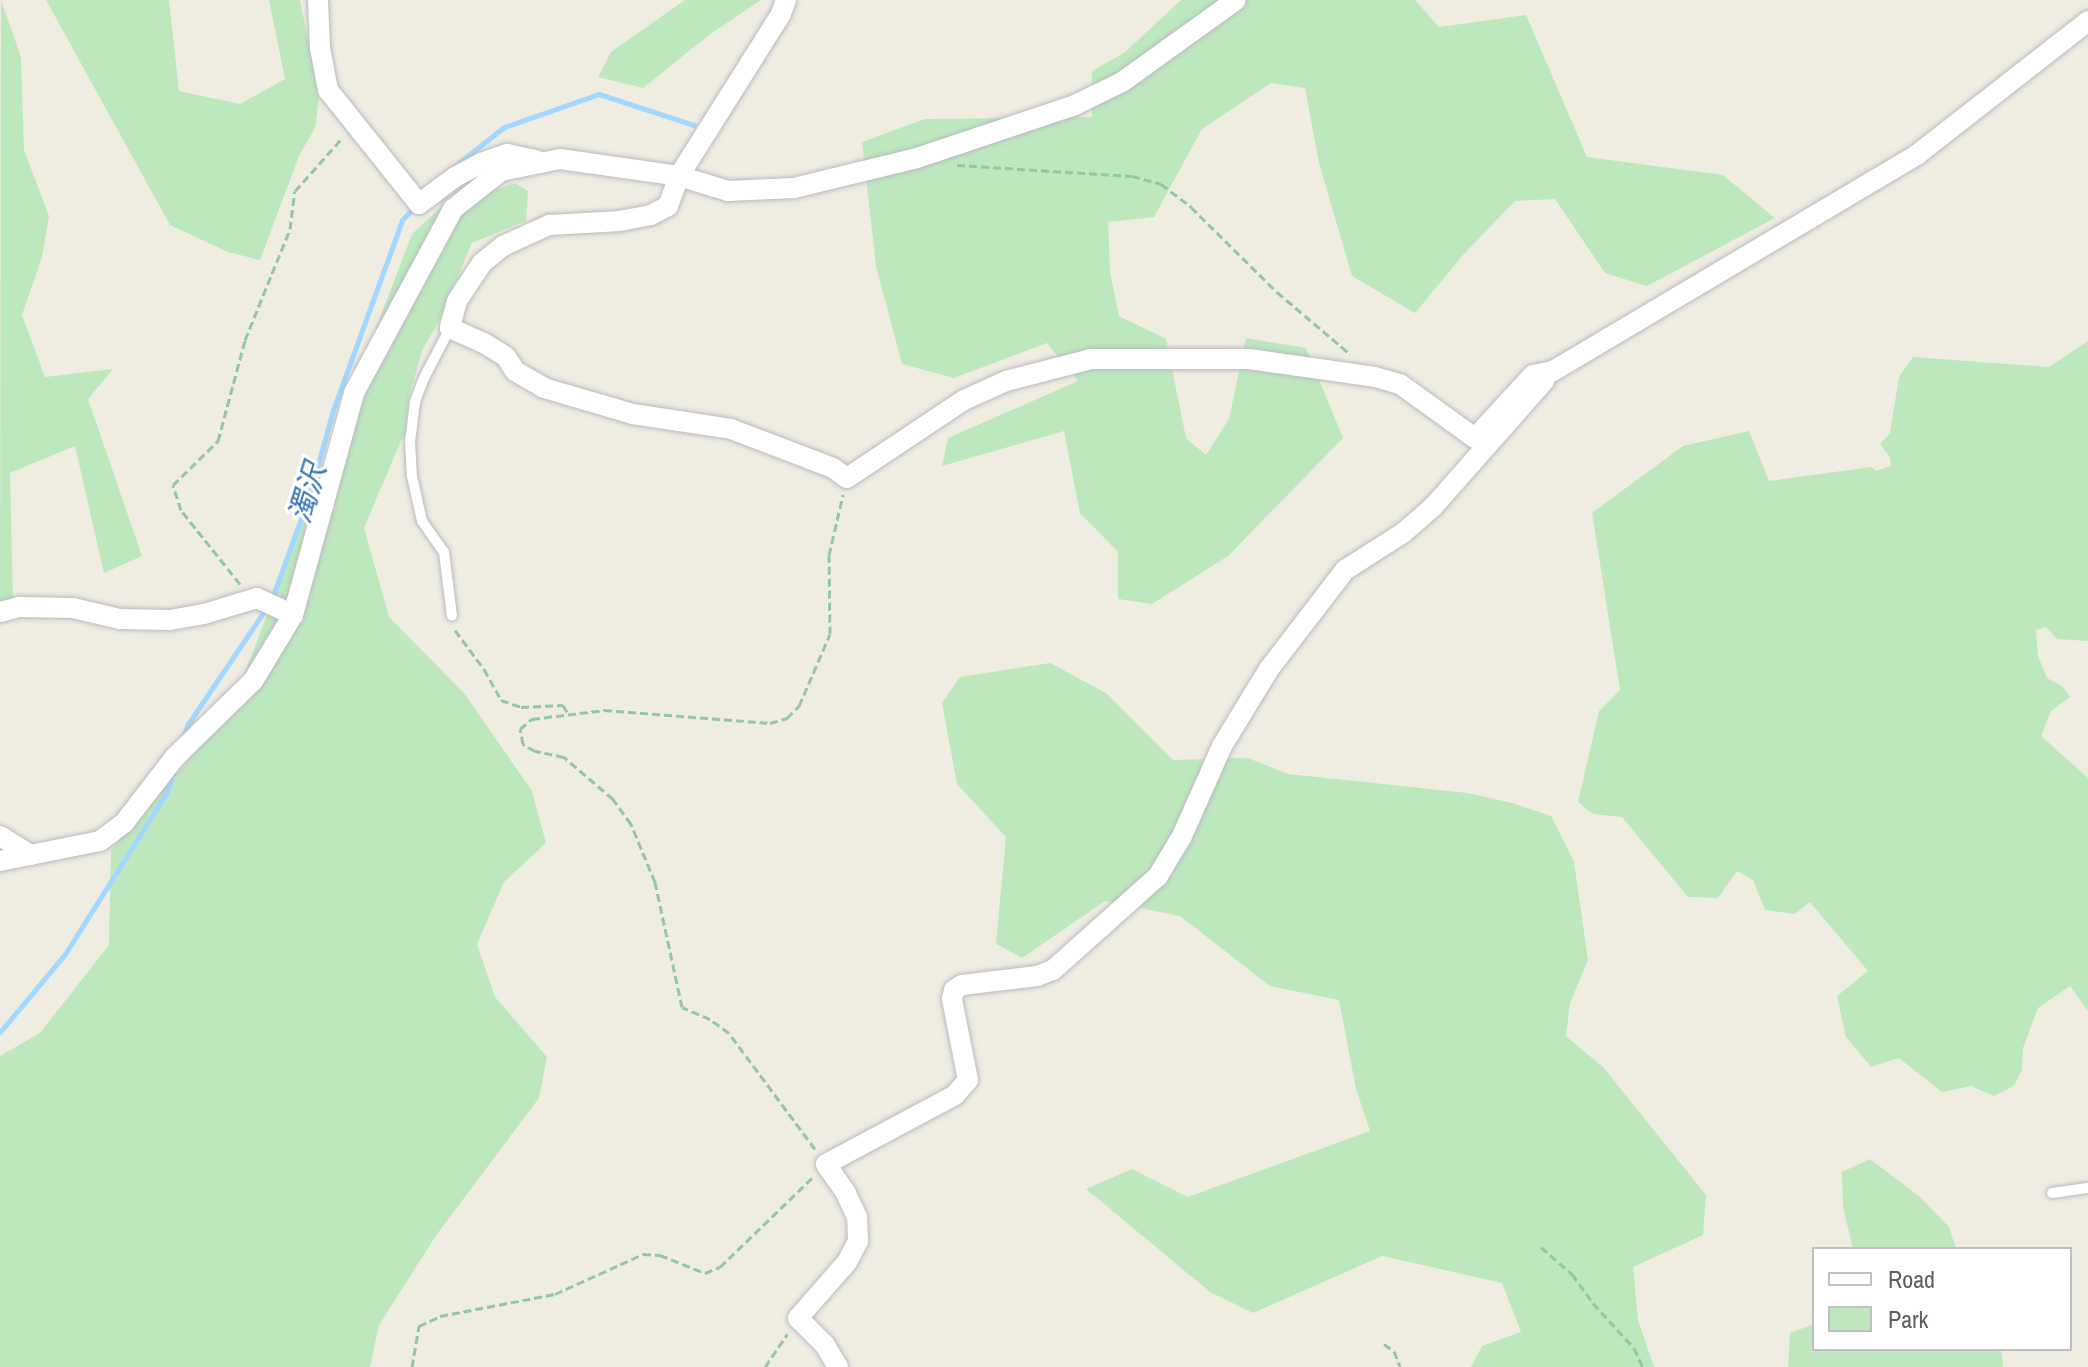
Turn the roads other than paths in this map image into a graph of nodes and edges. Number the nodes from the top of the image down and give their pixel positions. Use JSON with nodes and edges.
{"nodes":[{"id":1,"x":318,"y":0,"type":"edge"},
{"id":2,"x":786,"y":0,"type":"edge"},
{"id":3,"x":1236,"y":0,"type":"edge"},
{"id":4,"x":2088,"y":21,"type":"edge"},
{"id":5,"x":539,"y":161,"type":"junction"},
{"id":6,"x":679,"y":176,"type":"junction"},
{"id":7,"x":450,"y":328,"type":"junction"},
{"id":8,"x":1553,"y":371,"type":"junction"},
{"id":9,"x":0,"y":612,"type":"edge"},
{"id":10,"x":293,"y":615,"type":"junction"},
{"id":11,"x":452,"y":616,"type":"road end"},
{"id":12,"x":0,"y":836,"type":"edge"},
{"id":13,"x":31,"y":855,"type":"junction"},
{"id":14,"x":1,"y":861,"type":"edge"},
{"id":15,"x":2088,"y":1188,"type":"edge"},
{"id":16,"x":2052,"y":1193,"type":"dead end"},
{"id":17,"x":838,"y":1367,"type":"edge"}],
"edges":[{"from":1,"to":5,"type":"street"},
{"from":2,"to":6,"type":"street"},
{"from":3,"to":6,"type":"street"},
{"from":4,"to":8,"type":"street"},
{"from":5,"to":6,"type":"street"},
{"from":5,"to":10,"type":"street"},
{"from":6,"to":7,"type":"street"},
{"from":7,"to":8,"type":"street"},
{"from":7,"to":11,"type":"lane"},
{"from":8,"to":17,"type":"street"},
{"from":9,"to":10,"type":"street"},
{"from":10,"to":13,"type":"street"},
{"from":12,"to":13,"type":"street"},
{"from":13,"to":14,"type":"street"},
{"from":15,"to":16,"type":"lane"}]}
